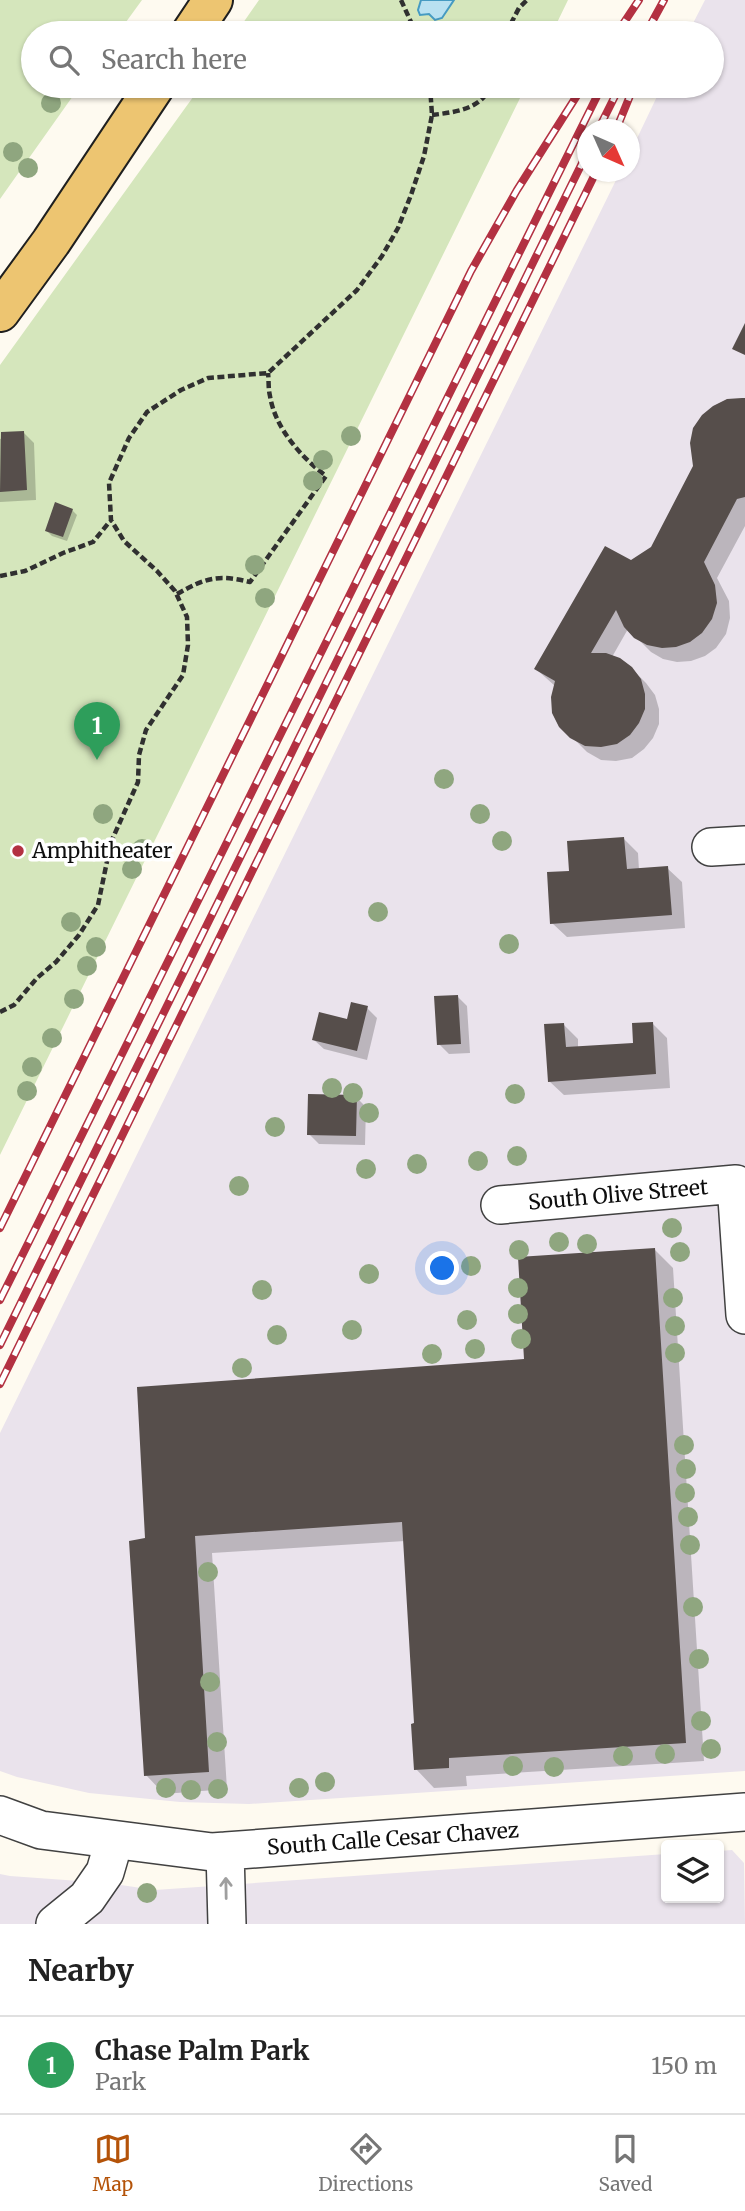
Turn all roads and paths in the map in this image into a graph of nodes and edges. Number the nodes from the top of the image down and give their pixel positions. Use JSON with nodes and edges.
{"nodes":[{"id":1,"x":213,"y":0,"type":"edge"},
{"id":2,"x":401,"y":0,"type":"edge"},
{"id":3,"x":527,"y":0,"type":"edge"},
{"id":4,"x":199,"y":21,"type":"edge"},
{"id":5,"x":411,"y":21,"type":"edge"},
{"id":6,"x":512,"y":21,"type":"edge"},
{"id":7,"x":147,"y":98,"type":"edge"},
{"id":8,"x":431,"y":98,"type":"edge"},
{"id":9,"x":484,"y":98,"type":"edge"},
{"id":10,"x":432,"y":115,"type":"junction"},
{"id":11,"x":0,"y":312,"type":"edge"},
{"id":12,"x":268,"y":373,"type":"junction"},
{"id":13,"x":111,"y":520,"type":"junction"},
{"id":14,"x":0,"y":576,"type":"edge"},
{"id":15,"x":177,"y":594,"type":"junction"},
{"id":16,"x":0,"y":1012,"type":"edge"},
{"id":17,"x":500,"y":1205,"type":"dead end"},
{"id":18,"x":745,"y":1315,"type":"edge"},
{"id":19,"x":745,"y":1812,"type":"edge"},
{"id":20,"x":0,"y":1815,"type":"edge"},
{"id":21,"x":41,"y":1830,"type":"junction"},
{"id":22,"x":0,"y":1832,"type":"edge"},
{"id":23,"x":114,"y":1840,"type":"junction"},
{"id":24,"x":225,"y":1851,"type":"junction"},
{"id":25,"x":55,"y":1924,"type":"edge"},
{"id":26,"x":227,"y":1924,"type":"edge"}],
"edges":[{"from":1,"to":4,"type":"main road"},
{"from":2,"to":5,"type":"path"},
{"from":3,"to":6,"type":"path"},
{"from":7,"to":11,"type":"main road"},
{"from":8,"to":10,"type":"path"},
{"from":9,"to":10,"type":"path"},
{"from":10,"to":12,"type":"path"},
{"from":12,"to":13,"type":"path"},
{"from":12,"to":15,"type":"path"},
{"from":13,"to":14,"type":"path"},
{"from":13,"to":15,"type":"path"},
{"from":15,"to":16,"type":"path"},
{"from":17,"to":18,"type":"street","name":"South Olive Street"},
{"from":19,"to":24,"type":"street","name":"South Calle Cesar Chavez"},
{"from":20,"to":21,"type":"street","name":"South Calle Cesar Chavez"},
{"from":21,"to":22,"type":"street","name":"South Calle Cesar Chavez"},
{"from":21,"to":23,"type":"street","name":"South Calle Cesar Chavez"},
{"from":23,"to":24,"type":"street","name":"South Calle Cesar Chavez"},
{"from":23,"to":25,"type":"street"},
{"from":26,"to":24,"type":"street","one_way":true}]}
